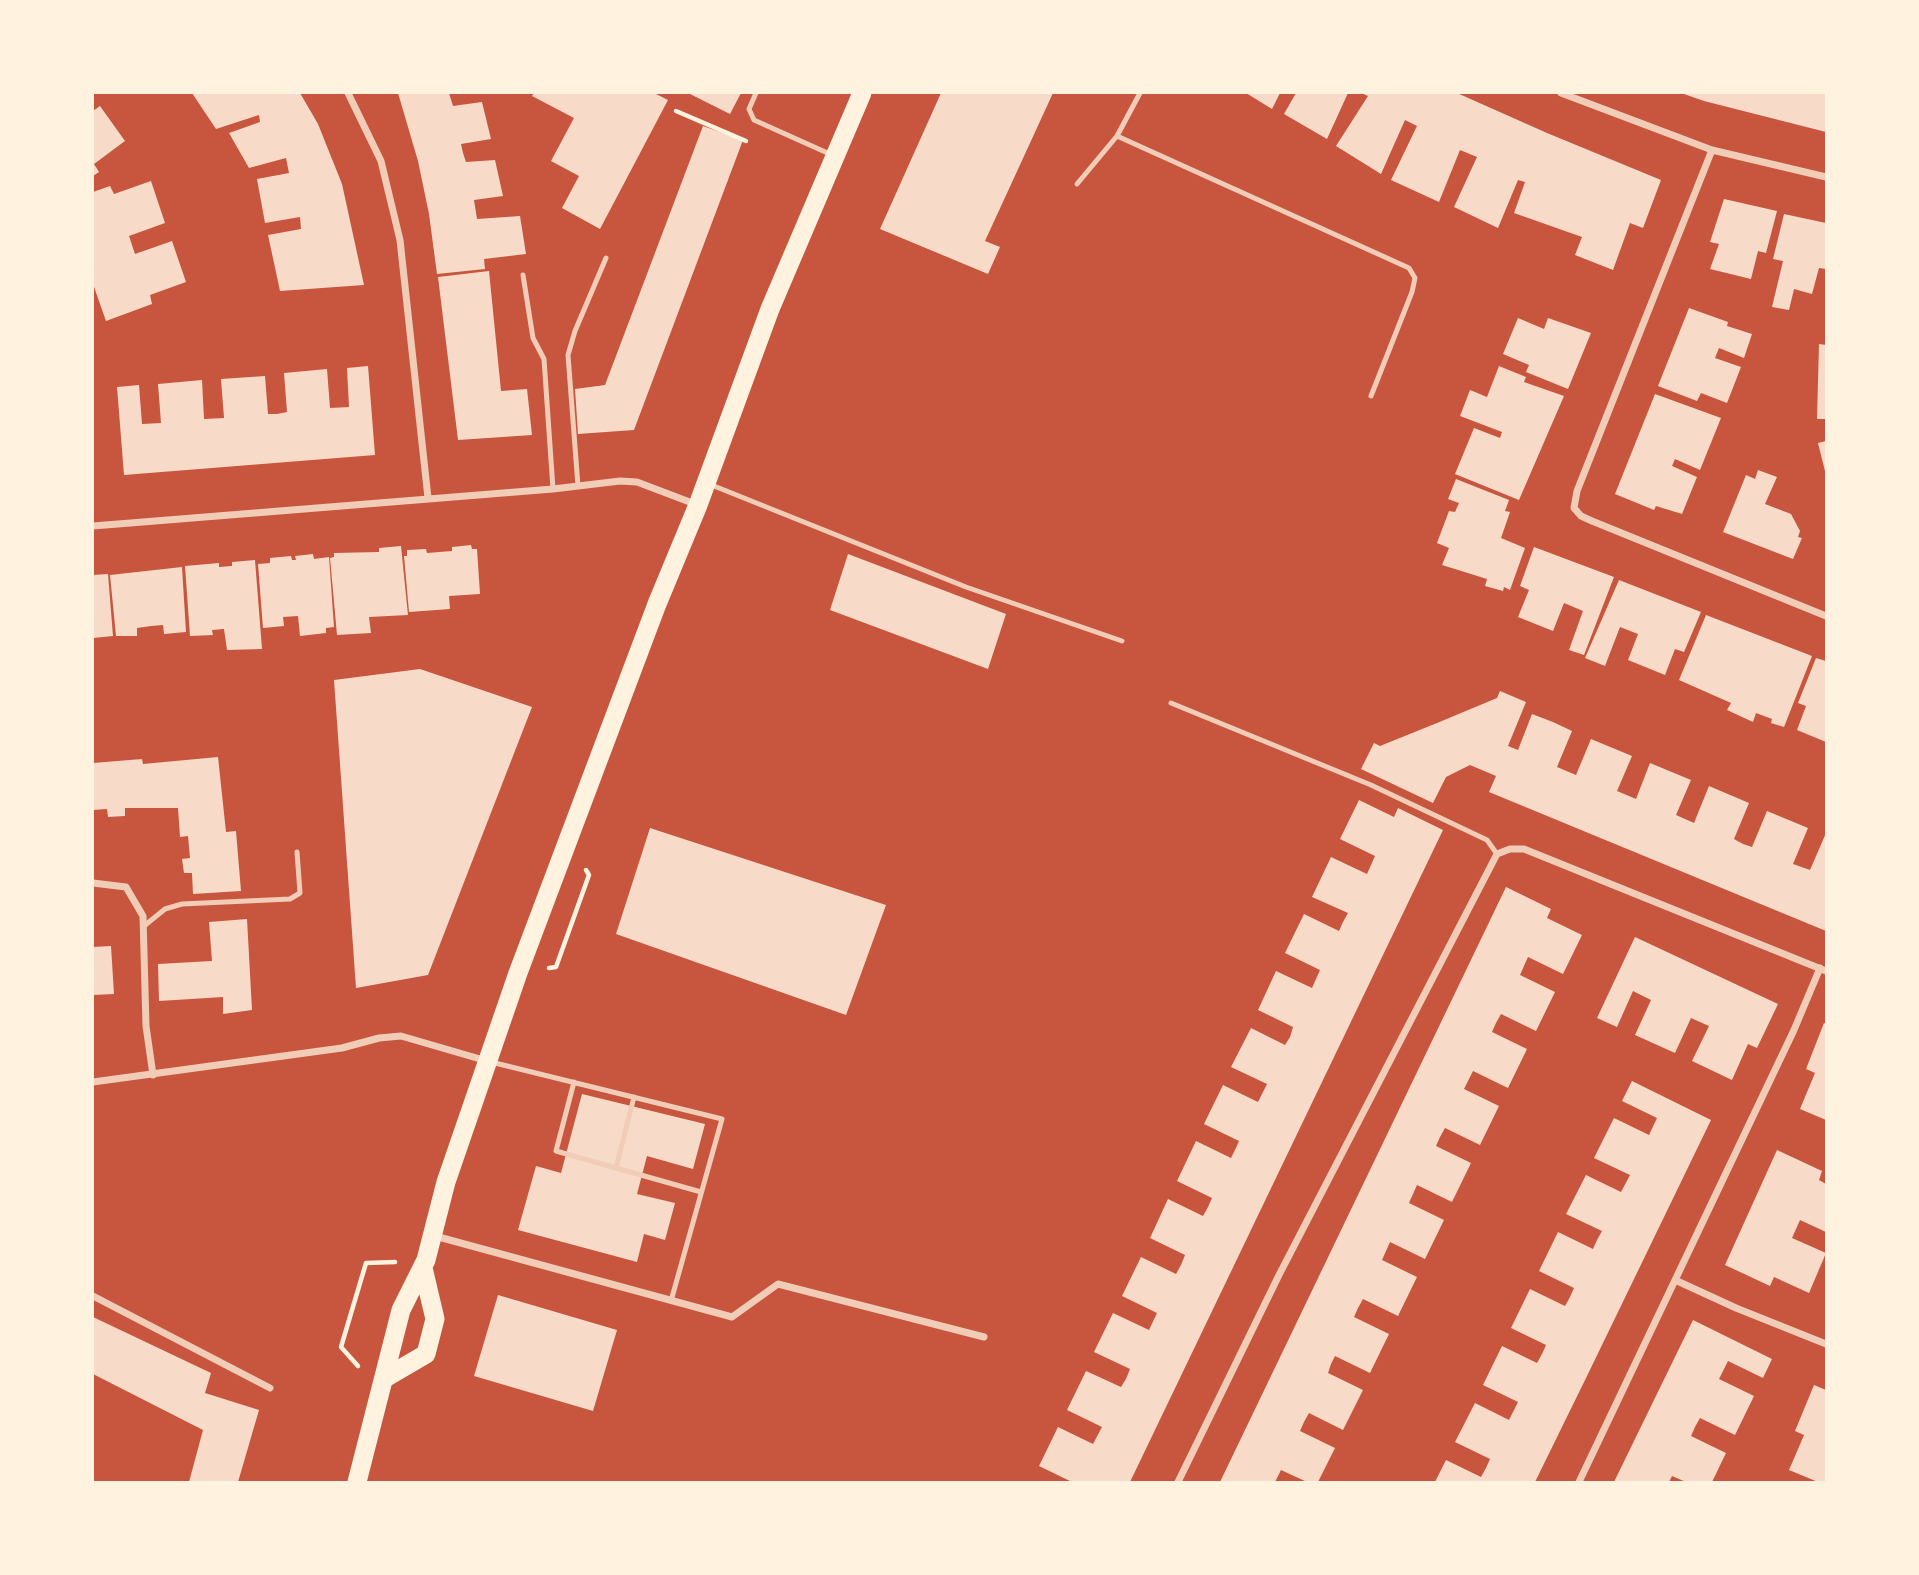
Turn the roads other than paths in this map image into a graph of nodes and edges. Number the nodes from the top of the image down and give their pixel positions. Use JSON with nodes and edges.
{"nodes":[{"id":1,"x":348,"y":93,"type":"edge"},
{"id":2,"x":756,"y":93,"type":"edge"},
{"id":3,"x":862,"y":93,"type":"edge"},
{"id":4,"x":1140,"y":93,"type":"edge"},
{"id":5,"x":1561,"y":93,"type":"edge"},
{"id":6,"x":1117,"y":136,"type":"junction"},
{"id":7,"x":1712,"y":150,"type":"junction"},
{"id":8,"x":834,"y":157,"type":"junction"},
{"id":9,"x":1826,"y":177,"type":"edge"},
{"id":10,"x":1077,"y":184,"type":"dead end"},
{"id":11,"x":607,"y":258,"type":"dead end"},
{"id":12,"x":523,"y":275,"type":"dead end"},
{"id":13,"x":1371,"y":396,"type":"dead end"},
{"id":14,"x":706,"y":483,"type":"junction"},
{"id":15,"x":579,"y":486,"type":"junction"},
{"id":16,"x":553,"y":489,"type":"junction"},
{"id":17,"x":428,"y":498,"type":"junction"},
{"id":18,"x":698,"y":505,"type":"junction"},
{"id":19,"x":93,"y":526,"type":"edge"},
{"id":20,"x":1826,"y":615,"type":"edge"},
{"id":21,"x":1122,"y":640,"type":"dead end"},
{"id":22,"x":1171,"y":703,"type":"dead end"},
{"id":23,"x":297,"y":852,"type":"dead end"},
{"id":24,"x":1497,"y":854,"type":"junction"},
{"id":25,"x":93,"y":883,"type":"edge"},
{"id":26,"x":144,"y":926,"type":"junction"},
{"id":27,"x":1823,"y":970,"type":"edge"},
{"id":28,"x":488,"y":1061,"type":"junction"},
{"id":29,"x":153,"y":1074,"type":"junction"},
{"id":30,"x":93,"y":1082,"type":"edge"},
{"id":31,"x":574,"y":1082,"type":"junction"},
{"id":32,"x":635,"y":1097,"type":"junction"},
{"id":33,"x":616,"y":1168,"type":"junction"},
{"id":34,"x":701,"y":1192,"type":"junction"},
{"id":35,"x":432,"y":1235,"type":"junction"},
{"id":36,"x":424,"y":1264,"type":"junction"},
{"id":37,"x":1675,"y":1280,"type":"junction"},
{"id":38,"x":93,"y":1296,"type":"edge"},
{"id":39,"x":671,"y":1301,"type":"junction"},
{"id":40,"x":984,"y":1337,"type":"dead end"},
{"id":41,"x":1826,"y":1344,"type":"edge"},
{"id":42,"x":383,"y":1384,"type":"junction"},
{"id":43,"x":270,"y":1388,"type":"dead end"},
{"id":44,"x":357,"y":1482,"type":"edge"},
{"id":45,"x":1178,"y":1482,"type":"edge"},
{"id":46,"x":1579,"y":1482,"type":"edge"}],
"edges":[{"from":1,"to":17,"type":"street"},
{"from":2,"to":8,"type":"lane"},
{"from":3,"to":8,"type":"highway"},
{"from":4,"to":6,"type":"lane"},
{"from":5,"to":7,"type":"street"},
{"from":6,"to":10,"type":"lane"},
{"from":6,"to":13,"type":"lane"},
{"from":7,"to":9,"type":"street"},
{"from":7,"to":20,"type":"street"},
{"from":8,"to":14,"type":"highway"},
{"from":11,"to":15,"type":"lane"},
{"from":12,"to":16,"type":"lane"},
{"from":14,"to":18,"type":"highway"},
{"from":14,"to":21,"type":"lane"},
{"from":15,"to":16,"type":"street"},
{"from":15,"to":18,"type":"street"},
{"from":16,"to":17,"type":"street"},
{"from":17,"to":19,"type":"street"},
{"from":18,"to":28,"type":"highway"},
{"from":22,"to":24,"type":"lane"},
{"from":23,"to":26,"type":"lane"},
{"from":24,"to":27,"type":"street"},
{"from":24,"to":45,"type":"street"},
{"from":25,"to":26,"type":"street"},
{"from":26,"to":29,"type":"street"},
{"from":27,"to":37,"type":"street"},
{"from":28,"to":29,"type":"street"},
{"from":28,"to":31,"type":"lane"},
{"from":28,"to":35,"type":"highway"},
{"from":29,"to":30,"type":"street"},
{"from":31,"to":32,"type":"lane"},
{"from":31,"to":33,"type":"lane"},
{"from":32,"to":33,"type":"lane"},
{"from":32,"to":34,"type":"lane"},
{"from":33,"to":34,"type":"lane"},
{"from":34,"to":39,"type":"lane"},
{"from":35,"to":36,"type":"highway"},
{"from":35,"to":39,"type":"street"},
{"from":36,"to":42,"type":"highway"},
{"from":36,"to":42,"type":"highway"},
{"from":37,"to":41,"type":"street"},
{"from":37,"to":46,"type":"street"},
{"from":38,"to":43,"type":"street"},
{"from":39,"to":40,"type":"street"},
{"from":42,"to":44,"type":"highway"}]}
